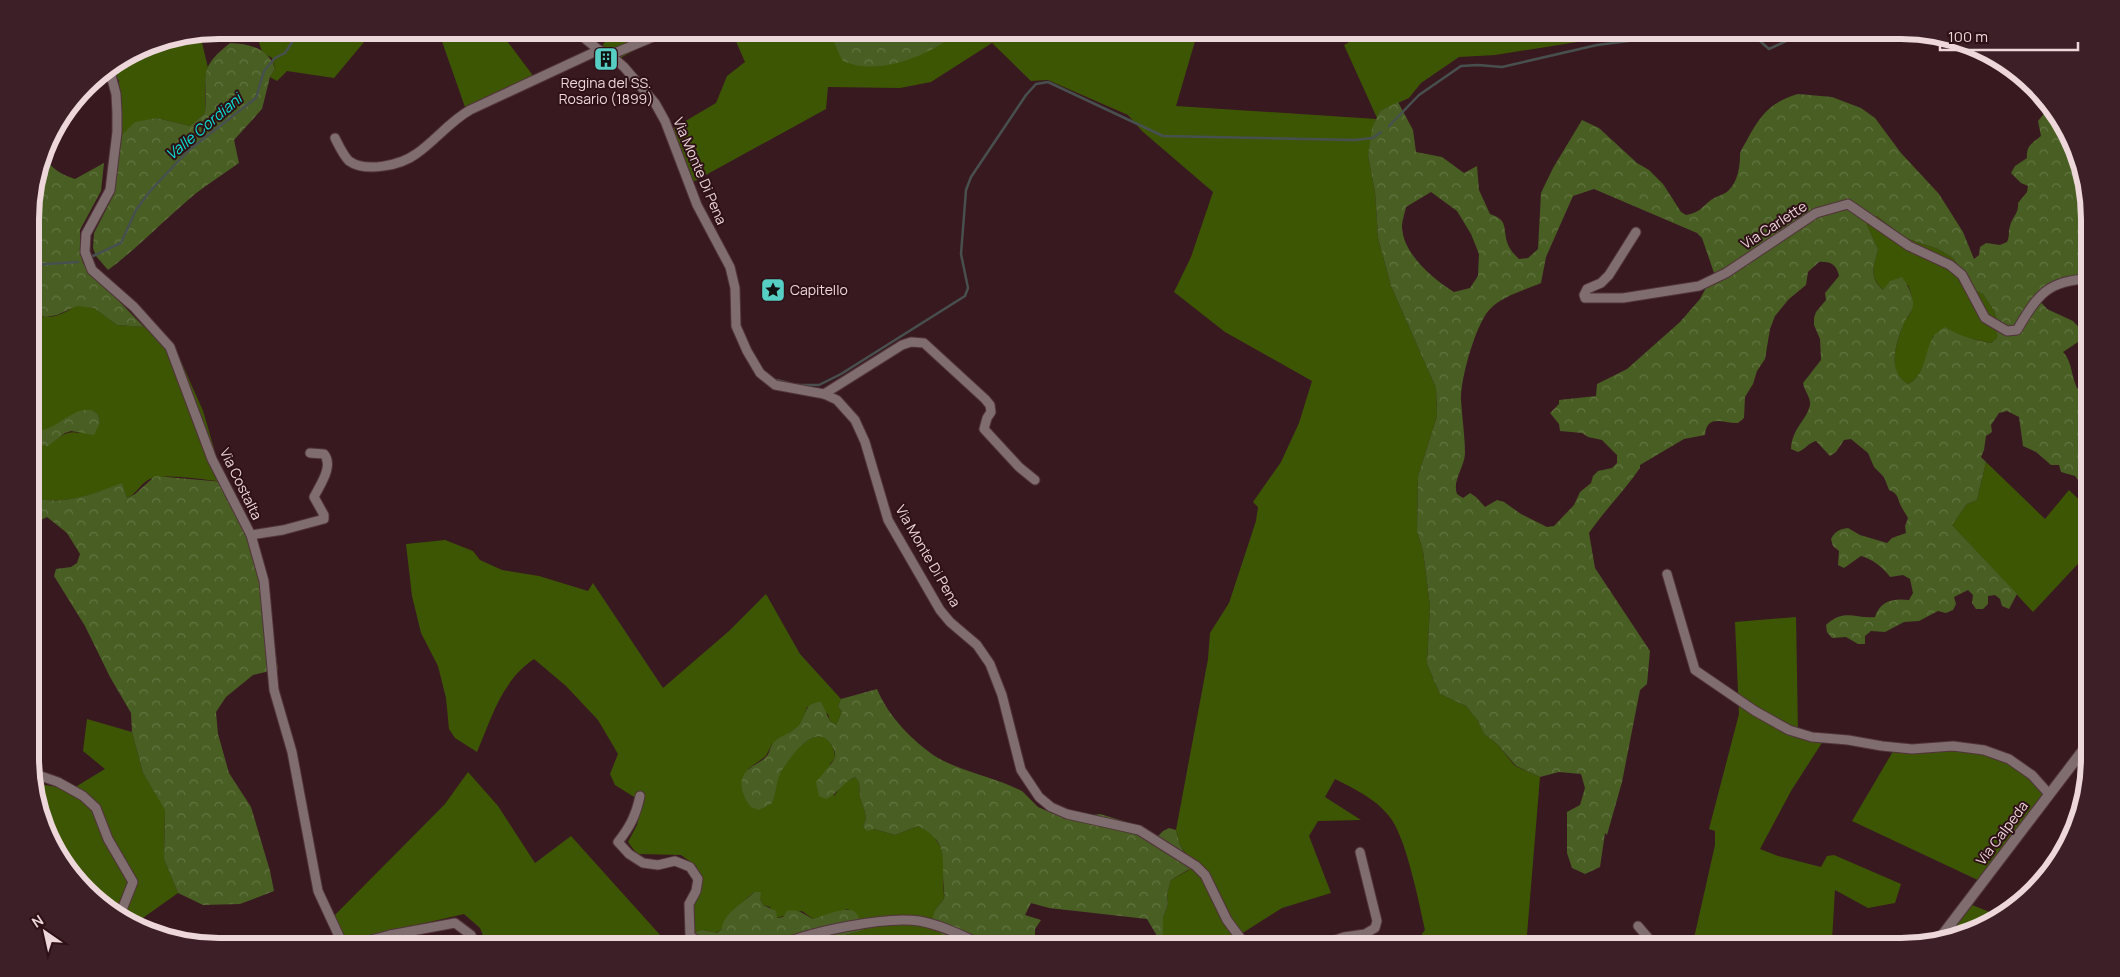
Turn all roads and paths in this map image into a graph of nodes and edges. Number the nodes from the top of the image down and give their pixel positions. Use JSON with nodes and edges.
{"nodes":[{"id":1,"x":585,"y":39,"type":"edge"},
{"id":2,"x":648,"y":39,"type":"edge"},
{"id":3,"x":599,"y":50,"type":"junction"},
{"id":4,"x":610,"y":55,"type":"junction"},
{"id":5,"x":111,"y":75,"type":"edge"},
{"id":6,"x":335,"y":138,"type":"dead end"},
{"id":7,"x":1636,"y":232,"type":"dead end"},
{"id":8,"x":2081,"y":280,"type":"edge"},
{"id":9,"x":824,"y":394,"type":"junction"},
{"id":10,"x":310,"y":453,"type":"dead end"},
{"id":11,"x":1035,"y":480,"type":"dead end"},
{"id":12,"x":251,"y":535,"type":"junction"},
{"id":13,"x":1667,"y":574,"type":"dead end"},
{"id":14,"x":2081,"y":753,"type":"edge"},
{"id":15,"x":39,"y":775,"type":"edge"},
{"id":16,"x":2049,"y":794,"type":"junction"},
{"id":17,"x":640,"y":796,"type":"dead end"},
{"id":18,"x":1360,"y":852,"type":"dead end"},
{"id":19,"x":122,"y":910,"type":"edge"},
{"id":20,"x":1638,"y":926,"type":"dead end"},
{"id":21,"x":1943,"y":933,"type":"edge"},
{"id":22,"x":390,"y":934,"type":"junction"},
{"id":23,"x":340,"y":938,"type":"edge"},
{"id":24,"x":376,"y":938,"type":"edge"},
{"id":25,"x":395,"y":938,"type":"edge"},
{"id":26,"x":472,"y":938,"type":"edge"},
{"id":27,"x":693,"y":938,"type":"edge"},
{"id":28,"x":799,"y":938,"type":"edge"},
{"id":29,"x":967,"y":938,"type":"edge"},
{"id":30,"x":1240,"y":938,"type":"edge"},
{"id":31,"x":1341,"y":938,"type":"edge"},
{"id":32,"x":1648,"y":938,"type":"edge"}],
"edges":[{"from":1,"to":3,"type":"street"},
{"from":2,"to":4,"type":"street"},
{"from":3,"to":4,"type":"street"},
{"from":3,"to":6,"type":"street"},
{"from":4,"to":9,"type":"street","name":"Via Monte Di Pena"},
{"from":5,"to":12,"type":"street","name":"Via Costalta"},
{"from":7,"to":8,"type":"street","name":"Via Carlette"},
{"from":9,"to":11,"type":"street"},
{"from":9,"to":30,"type":"street","name":"Via Monte Di Pena"},
{"from":10,"to":12,"type":"street"},
{"from":12,"to":23,"type":"street","name":"Via Costalta"},
{"from":13,"to":16,"type":"street"},
{"from":14,"to":16,"type":"street","name":"Via Calpeda"},
{"from":15,"to":19,"type":"street"},
{"from":16,"to":21,"type":"street","name":"Via Calpeda"},
{"from":17,"to":27,"type":"street"},
{"from":18,"to":31,"type":"street"},
{"from":20,"to":32,"type":"street"},
{"from":22,"to":24,"type":"street"},
{"from":22,"to":25,"type":"street"},
{"from":22,"to":26,"type":"street"},
{"from":28,"to":29,"type":"street"}]}
